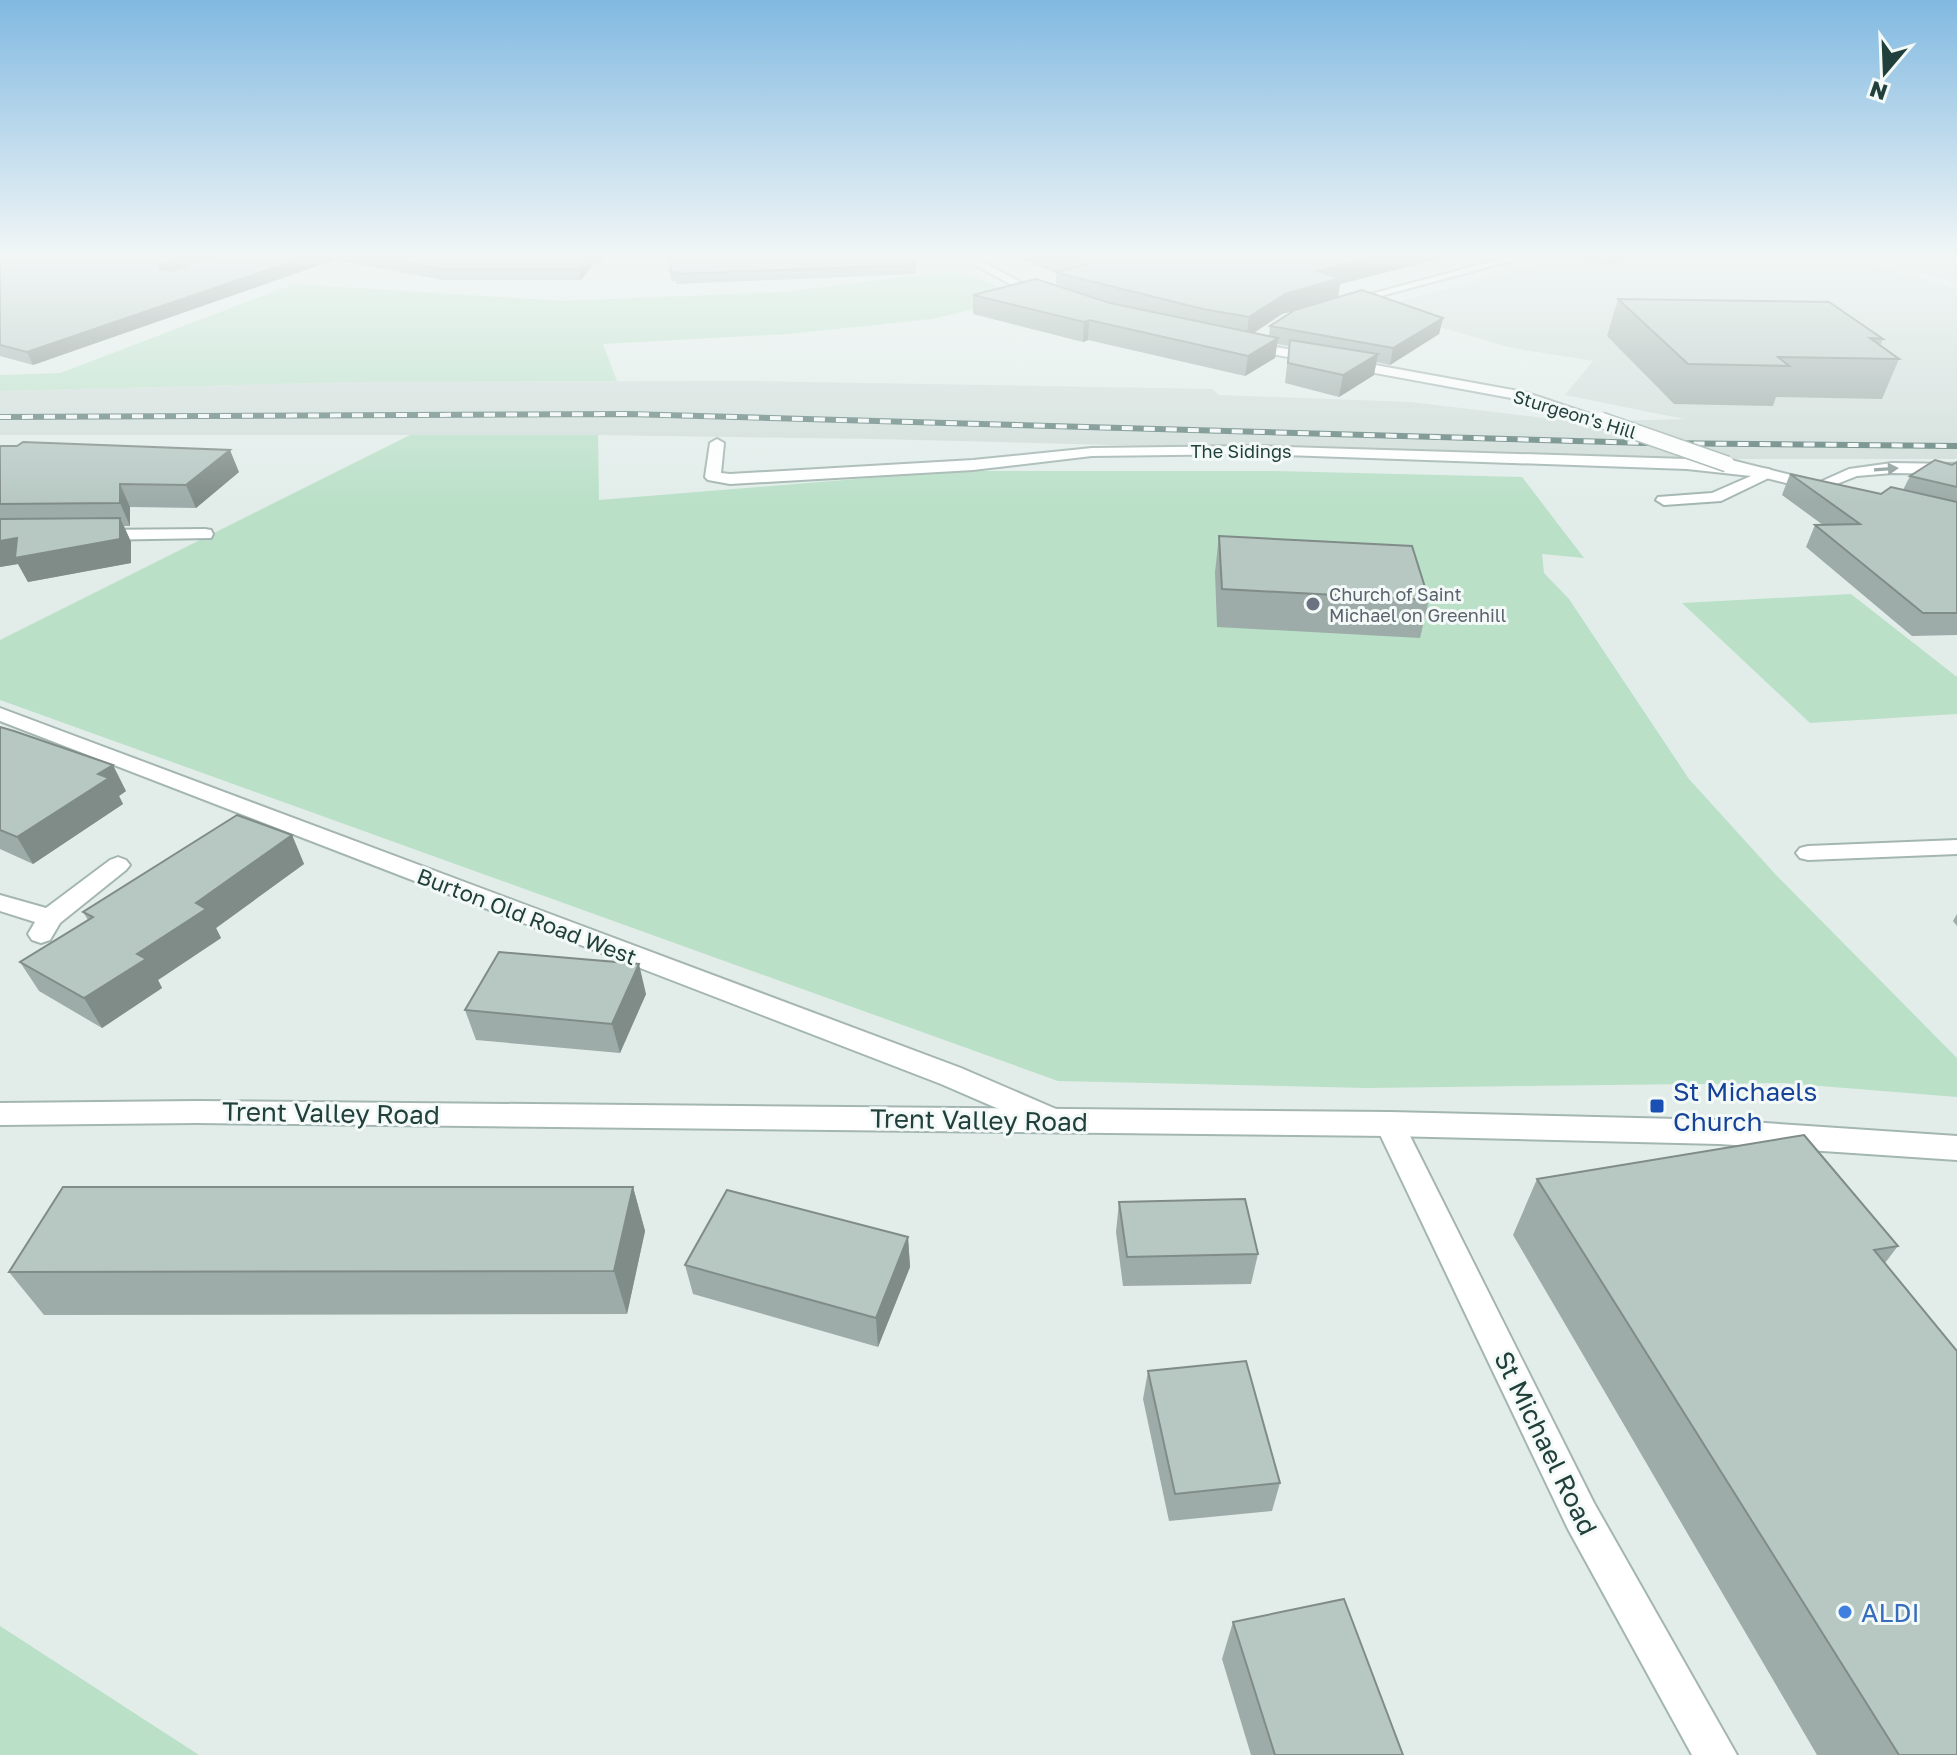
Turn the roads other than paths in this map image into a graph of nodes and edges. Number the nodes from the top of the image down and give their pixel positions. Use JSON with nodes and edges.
{"nodes":[{"id":1,"x":1258,"y":338,"type":"edge"},
{"id":2,"x":717,"y":443,"type":"dead end"},
{"id":3,"x":1957,"y":469,"type":"edge"},
{"id":4,"x":1769,"y":474,"type":"junction"},
{"id":5,"x":1819,"y":486,"type":"junction"},
{"id":6,"x":1847,"y":492,"type":"edge"},
{"id":7,"x":1664,"y":500,"type":"dead end"},
{"id":8,"x":205,"y":534,"type":"dead end"},
{"id":9,"x":79,"y":535,"type":"edge"},
{"id":10,"x":0,"y":714,"type":"edge"},
{"id":11,"x":1957,"y":847,"type":"edge"},
{"id":12,"x":1808,"y":853,"type":"dead end"},
{"id":13,"x":118,"y":865,"type":"dead end"},
{"id":14,"x":0,"y":903,"type":"edge"},
{"id":15,"x":0,"y":1114,"type":"edge"},
{"id":16,"x":1053,"y":1120,"type":"junction"},
{"id":17,"x":1390,"y":1124,"type":"junction"},
{"id":18,"x":1957,"y":1148,"type":"edge"},
{"id":19,"x":1716,"y":1755,"type":"edge"}],
"edges":[{"from":1,"to":4,"type":"street","name":"Sturgeon's Hill","bridge":true},
{"from":2,"to":4,"type":"street","name":"The Sidings"},
{"from":5,"to":3,"type":"street","one_way":true},
{"from":4,"to":5,"type":"street","name":"Sturgeon's Hill"},
{"from":4,"to":7,"type":"street"},
{"from":5,"to":6,"type":"street","name":"Sturgeon's Hill"},
{"from":8,"to":9,"type":"street"},
{"from":10,"to":16,"type":"street","name":"Burton Old Road West"},
{"from":11,"to":12,"type":"street"},
{"from":13,"to":14,"type":"street"},
{"from":15,"to":16,"type":"street","name":"Trent Valley Road"},
{"from":16,"to":17,"type":"street","name":"Trent Valley Road"},
{"from":17,"to":18,"type":"street","name":"Trent Valley Road"},
{"from":17,"to":19,"type":"street","name":"St Michael Road"}]}
